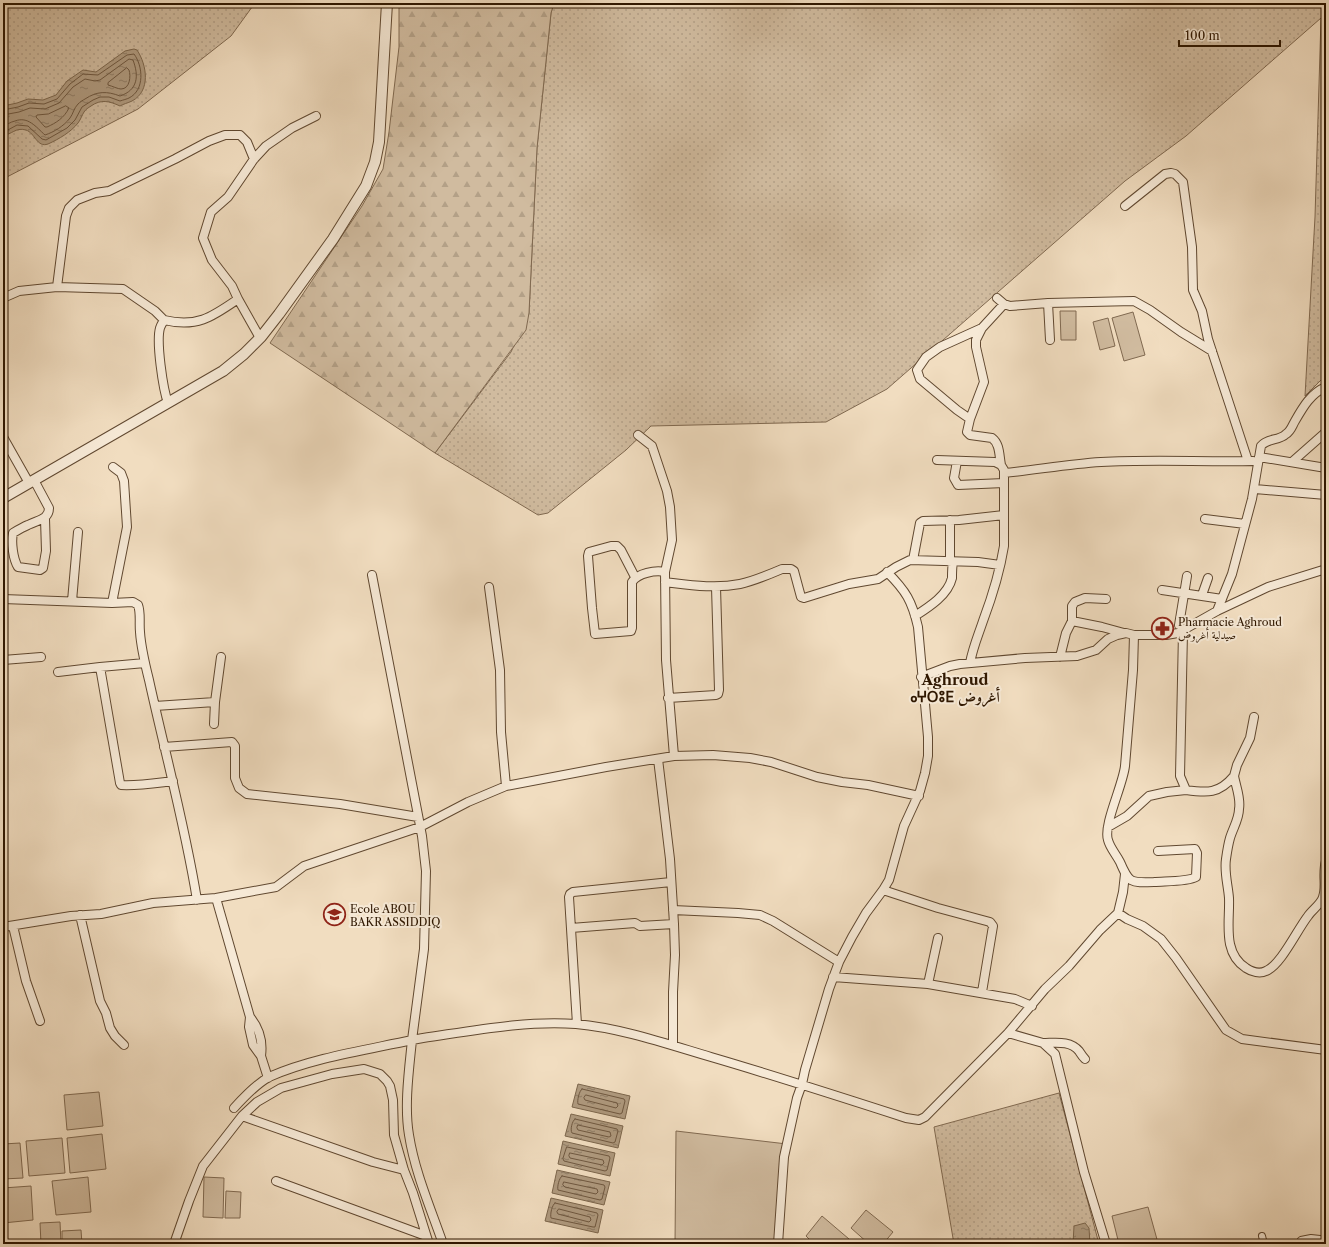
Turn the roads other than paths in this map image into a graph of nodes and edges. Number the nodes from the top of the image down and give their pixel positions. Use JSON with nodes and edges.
{"nodes":[{"id":1,"x":387,"y":3,"type":"edge"},
{"id":2,"x":316,"y":116,"type":"dead end"},
{"id":3,"x":254,"y":159,"type":"junction"},
{"id":4,"x":1125,"y":206,"type":"dead end"},
{"id":5,"x":57,"y":286,"type":"junction"},
{"id":6,"x":3,"y":298,"type":"edge"},
{"id":7,"x":997,"y":298,"type":"dead end"},
{"id":8,"x":238,"y":299,"type":"junction"},
{"id":9,"x":1048,"y":303,"type":"junction"},
{"id":10,"x":1004,"y":304,"type":"junction"},
{"id":11,"x":164,"y":320,"type":"junction"},
{"id":12,"x":982,"y":328,"type":"junction"},
{"id":13,"x":260,"y":338,"type":"junction"},
{"id":14,"x":1050,"y":340,"type":"dead end"},
{"id":15,"x":1212,"y":351,"type":"junction"},
{"id":16,"x":1326,"y":386,"type":"edge"},
{"id":17,"x":168,"y":403,"type":"junction"},
{"id":18,"x":970,"y":419,"type":"junction"},
{"id":19,"x":1326,"y":432,"type":"edge"},
{"id":20,"x":638,"y":435,"type":"dead end"},
{"id":21,"x":3,"y":437,"type":"edge"},
{"id":22,"x":1259,"y":459,"type":"junction"},
{"id":23,"x":937,"y":460,"type":"dead end"},
{"id":24,"x":957,"y":461,"type":"junction"},
{"id":25,"x":1248,"y":461,"type":"junction"},
{"id":26,"x":1292,"y":462,"type":"junction"},
{"id":27,"x":113,"y":467,"type":"dead end"},
{"id":28,"x":1326,"y":468,"type":"edge"},
{"id":29,"x":1002,"y":469,"type":"junction"},
{"id":30,"x":32,"y":481,"type":"junction"},
{"id":31,"x":1004,"y":483,"type":"junction"},
{"id":32,"x":1255,"y":489,"type":"junction"},
{"id":33,"x":1326,"y":495,"type":"edge"},
{"id":34,"x":3,"y":498,"type":"edge"},
{"id":35,"x":1004,"y":515,"type":"junction"},
{"id":36,"x":45,"y":519,"type":"junction"},
{"id":37,"x":1205,"y":519,"type":"dead end"},
{"id":38,"x":950,"y":520,"type":"junction"},
{"id":39,"x":1245,"y":524,"type":"junction"},
{"id":40,"x":78,"y":532,"type":"dead end"},
{"id":41,"x":913,"y":560,"type":"junction"},
{"id":42,"x":951,"y":562,"type":"junction"},
{"id":43,"x":1000,"y":565,"type":"junction"},
{"id":44,"x":1326,"y":569,"type":"edge"},
{"id":45,"x":665,"y":572,"type":"junction"},
{"id":46,"x":888,"y":572,"type":"junction"},
{"id":47,"x":372,"y":575,"type":"dead end"},
{"id":48,"x":1188,"y":576,"type":"dead end"},
{"id":49,"x":635,"y":577,"type":"junction"},
{"id":50,"x":1208,"y":578,"type":"dead end"},
{"id":51,"x":665,"y":582,"type":"junction"},
{"id":52,"x":489,"y":587,"type":"dead end"},
{"id":53,"x":716,"y":587,"type":"junction"},
{"id":54,"x":1162,"y":590,"type":"dead end"},
{"id":55,"x":1184,"y":592,"type":"junction"},
{"id":56,"x":1202,"y":595,"type":"junction"},
{"id":57,"x":3,"y":599,"type":"edge"},
{"id":58,"x":1106,"y":599,"type":"dead end"},
{"id":59,"x":1222,"y":599,"type":"junction"},
{"id":60,"x":72,"y":602,"type":"junction"},
{"id":61,"x":112,"y":603,"type":"junction"},
{"id":62,"x":1217,"y":612,"type":"junction"},
{"id":63,"x":915,"y":616,"type":"junction"},
{"id":64,"x":1072,"y":621,"type":"junction"},
{"id":65,"x":1181,"y":628,"type":"junction"},
{"id":66,"x":1130,"y":634,"type":"junction"},
{"id":67,"x":41,"y":657,"type":"dead end"},
{"id":68,"x":221,"y":657,"type":"dead end"},
{"id":69,"x":1060,"y":657,"type":"junction"},
{"id":70,"x":3,"y":660,"type":"edge"},
{"id":71,"x":145,"y":663,"type":"junction"},
{"id":72,"x":970,"y":663,"type":"junction"},
{"id":73,"x":100,"y":667,"type":"junction"},
{"id":74,"x":58,"y":672,"type":"dead end"},
{"id":75,"x":922,"y":677,"type":"junction"},
{"id":76,"x":668,"y":698,"type":"junction"},
{"id":77,"x":215,"y":702,"type":"junction"},
{"id":78,"x":155,"y":706,"type":"junction"},
{"id":79,"x":1254,"y":717,"type":"dead end"},
{"id":80,"x":214,"y":724,"type":"dead end"},
{"id":81,"x":164,"y":747,"type":"junction"},
{"id":82,"x":674,"y":756,"type":"junction"},
{"id":83,"x":658,"y":759,"type":"junction"},
{"id":84,"x":1234,"y":776,"type":"junction"},
{"id":85,"x":173,"y":781,"type":"junction"},
{"id":86,"x":506,"y":786,"type":"junction"},
{"id":87,"x":1186,"y":790,"type":"junction"},
{"id":88,"x":919,"y":796,"type":"junction"},
{"id":89,"x":418,"y":817,"type":"junction"},
{"id":90,"x":420,"y":827,"type":"junction"},
{"id":91,"x":1108,"y":827,"type":"junction"},
{"id":92,"x":1158,"y":851,"type":"dead end"},
{"id":93,"x":1326,"y":861,"type":"edge"},
{"id":94,"x":1125,"y":874,"type":"junction"},
{"id":95,"x":670,"y":882,"type":"junction"},
{"id":96,"x":883,"y":890,"type":"junction"},
{"id":97,"x":216,"y":898,"type":"junction"},
{"id":98,"x":197,"y":900,"type":"junction"},
{"id":99,"x":673,"y":910,"type":"junction"},
{"id":100,"x":1118,"y":913,"type":"junction"},
{"id":101,"x":80,"y":915,"type":"junction"},
{"id":102,"x":674,"y":924,"type":"junction"},
{"id":103,"x":13,"y":926,"type":"junction"},
{"id":104,"x":3,"y":927,"type":"edge"},
{"id":105,"x":571,"y":928,"type":"junction"},
{"id":106,"x":938,"y":938,"type":"dead end"},
{"id":107,"x":839,"y":962,"type":"junction"},
{"id":108,"x":833,"y":977,"type":"junction"},
{"id":109,"x":928,"y":984,"type":"junction"},
{"id":110,"x":982,"y":992,"type":"junction"},
{"id":111,"x":1032,"y":1006,"type":"junction"},
{"id":112,"x":40,"y":1021,"type":"dead end"},
{"id":113,"x":577,"y":1024,"type":"junction"},
{"id":114,"x":1008,"y":1033,"type":"junction"},
{"id":115,"x":412,"y":1040,"type":"junction"},
{"id":116,"x":1043,"y":1043,"type":"junction"},
{"id":117,"x":124,"y":1045,"type":"dead end"},
{"id":118,"x":673,"y":1045,"type":"junction"},
{"id":119,"x":1326,"y":1050,"type":"edge"},
{"id":120,"x":1084,"y":1059,"type":"dead end"},
{"id":121,"x":268,"y":1078,"type":"junction"},
{"id":122,"x":802,"y":1084,"type":"junction"},
{"id":123,"x":234,"y":1108,"type":"dead end"},
{"id":124,"x":242,"y":1116,"type":"junction"},
{"id":125,"x":404,"y":1170,"type":"junction"},
{"id":126,"x":276,"y":1181,"type":"dead end"},
{"id":127,"x":1262,"y":1236,"type":"dead end"},
{"id":128,"x":428,"y":1240,"type":"edge"},
{"id":129,"x":174,"y":1244,"type":"edge"},
{"id":130,"x":443,"y":1244,"type":"edge"},
{"id":131,"x":778,"y":1244,"type":"edge"},
{"id":132,"x":1106,"y":1244,"type":"edge"},
{"id":133,"x":1264,"y":1244,"type":"edge"},
{"id":134,"x":1303,"y":1244,"type":"edge"},
{"id":135,"x":1322,"y":1244,"type":"edge"}],
"edges":[{"from":1,"to":13,"type":"street"},
{"from":2,"to":3,"type":"street"},
{"from":3,"to":5,"type":"street"},
{"from":3,"to":8,"type":"street"},
{"from":4,"to":15,"type":"street"},
{"from":5,"to":6,"type":"street"},
{"from":5,"to":11,"type":"street"},
{"from":7,"to":10,"type":"street"},
{"from":8,"to":11,"type":"street"},
{"from":8,"to":13,"type":"street"},
{"from":9,"to":10,"type":"street"},
{"from":9,"to":14,"type":"street"},
{"from":9,"to":15,"type":"street"},
{"from":10,"to":12,"type":"street"},
{"from":11,"to":17,"type":"street"},
{"from":12,"to":18,"type":"street"},
{"from":12,"to":18,"type":"street"},
{"from":13,"to":17,"type":"street"},
{"from":15,"to":25,"type":"street"},
{"from":16,"to":22,"type":"street"},
{"from":17,"to":30,"type":"street"},
{"from":18,"to":29,"type":"street"},
{"from":19,"to":26,"type":"street"},
{"from":20,"to":45,"type":"street"},
{"from":21,"to":30,"type":"street"},
{"from":22,"to":25,"type":"street"},
{"from":22,"to":26,"type":"street"},
{"from":22,"to":32,"type":"street"},
{"from":23,"to":24,"type":"street"},
{"from":24,"to":29,"type":"street"},
{"from":24,"to":31,"type":"street"},
{"from":25,"to":29,"type":"street"},
{"from":26,"to":28,"type":"street"},
{"from":27,"to":61,"type":"street"},
{"from":29,"to":31,"type":"street"},
{"from":30,"to":34,"type":"street"},
{"from":30,"to":36,"type":"street"},
{"from":31,"to":35,"type":"street"},
{"from":32,"to":33,"type":"street"},
{"from":32,"to":39,"type":"street"},
{"from":35,"to":38,"type":"street"},
{"from":35,"to":43,"type":"street"},
{"from":36,"to":36,"type":"street"},
{"from":37,"to":39,"type":"street"},
{"from":38,"to":41,"type":"street"},
{"from":38,"to":42,"type":"street"},
{"from":39,"to":59,"type":"street"},
{"from":40,"to":60,"type":"street"},
{"from":41,"to":42,"type":"street"},
{"from":41,"to":46,"type":"street"},
{"from":42,"to":43,"type":"street"},
{"from":42,"to":63,"type":"street"},
{"from":43,"to":72,"type":"street"},
{"from":44,"to":62,"type":"street"},
{"from":45,"to":49,"type":"street"},
{"from":45,"to":51,"type":"street"},
{"from":46,"to":53,"type":"street"},
{"from":46,"to":63,"type":"street"},
{"from":47,"to":89,"type":"street"},
{"from":48,"to":55,"type":"street"},
{"from":49,"to":49,"type":"street"},
{"from":50,"to":56,"type":"street"},
{"from":51,"to":53,"type":"street"},
{"from":51,"to":76,"type":"street"},
{"from":52,"to":86,"type":"street"},
{"from":53,"to":76,"type":"street"},
{"from":54,"to":55,"type":"street"},
{"from":55,"to":56,"type":"street"},
{"from":55,"to":65,"type":"street"},
{"from":56,"to":59,"type":"street"},
{"from":57,"to":60,"type":"street"},
{"from":58,"to":64,"type":"street"},
{"from":59,"to":62,"type":"street"},
{"from":60,"to":61,"type":"street"},
{"from":61,"to":71,"type":"street"},
{"from":62,"to":65,"type":"street"},
{"from":63,"to":75,"type":"street"},
{"from":64,"to":66,"type":"street"},
{"from":64,"to":69,"type":"street"},
{"from":65,"to":66,"type":"street"},
{"from":65,"to":87,"type":"street"},
{"from":66,"to":69,"type":"street"},
{"from":66,"to":91,"type":"street"},
{"from":67,"to":70,"type":"street"},
{"from":68,"to":77,"type":"street"},
{"from":69,"to":72,"type":"street"},
{"from":71,"to":73,"type":"street"},
{"from":71,"to":78,"type":"street"},
{"from":72,"to":75,"type":"street"},
{"from":73,"to":74,"type":"street"},
{"from":73,"to":85,"type":"street"},
{"from":75,"to":88,"type":"street"},
{"from":76,"to":82,"type":"street"},
{"from":77,"to":78,"type":"street"},
{"from":77,"to":80,"type":"street"},
{"from":78,"to":81,"type":"street"},
{"from":79,"to":84,"type":"street"},
{"from":81,"to":85,"type":"street"},
{"from":81,"to":89,"type":"street"},
{"from":82,"to":83,"type":"street"},
{"from":82,"to":88,"type":"street"},
{"from":83,"to":86,"type":"street"},
{"from":83,"to":95,"type":"street"},
{"from":84,"to":87,"type":"street"},
{"from":84,"to":93,"type":"street"},
{"from":85,"to":98,"type":"street"},
{"from":86,"to":90,"type":"street"},
{"from":87,"to":91,"type":"street"},
{"from":88,"to":96,"type":"street"},
{"from":89,"to":90,"type":"street"},
{"from":90,"to":97,"type":"street"},
{"from":90,"to":115,"type":"street"},
{"from":91,"to":94,"type":"street"},
{"from":92,"to":94,"type":"street"},
{"from":94,"to":100,"type":"street"},
{"from":95,"to":99,"type":"street"},
{"from":95,"to":105,"type":"street"},
{"from":96,"to":107,"type":"street"},
{"from":96,"to":110,"type":"street"},
{"from":97,"to":98,"type":"street"},
{"from":97,"to":121,"type":"street"},
{"from":98,"to":101,"type":"street"},
{"from":99,"to":102,"type":"street"},
{"from":99,"to":107,"type":"street"},
{"from":100,"to":111,"type":"street"},
{"from":100,"to":119,"type":"street"},
{"from":101,"to":103,"type":"street"},
{"from":101,"to":117,"type":"street"},
{"from":102,"to":105,"type":"street"},
{"from":102,"to":118,"type":"street"},
{"from":103,"to":104,"type":"street"},
{"from":103,"to":112,"type":"street"},
{"from":105,"to":113,"type":"street"},
{"from":106,"to":109,"type":"street"},
{"from":107,"to":108,"type":"street"},
{"from":108,"to":109,"type":"street"},
{"from":108,"to":122,"type":"street"},
{"from":109,"to":110,"type":"street"},
{"from":110,"to":111,"type":"street"},
{"from":111,"to":114,"type":"street"},
{"from":113,"to":115,"type":"street"},
{"from":113,"to":118,"type":"street"},
{"from":114,"to":116,"type":"street"},
{"from":114,"to":122,"type":"street"},
{"from":115,"to":121,"type":"street"},
{"from":115,"to":130,"type":"street"},
{"from":116,"to":120,"type":"street"},
{"from":116,"to":132,"type":"street"},
{"from":118,"to":122,"type":"street"},
{"from":121,"to":123,"type":"street"},
{"from":122,"to":131,"type":"street"},
{"from":124,"to":125,"type":"street"},
{"from":124,"to":125,"type":"street"},
{"from":124,"to":129,"type":"street"},
{"from":125,"to":128,"type":"street"},
{"from":126,"to":128,"type":"street"},
{"from":127,"to":133,"type":"street"},
{"from":134,"to":135,"type":"street"}]}
